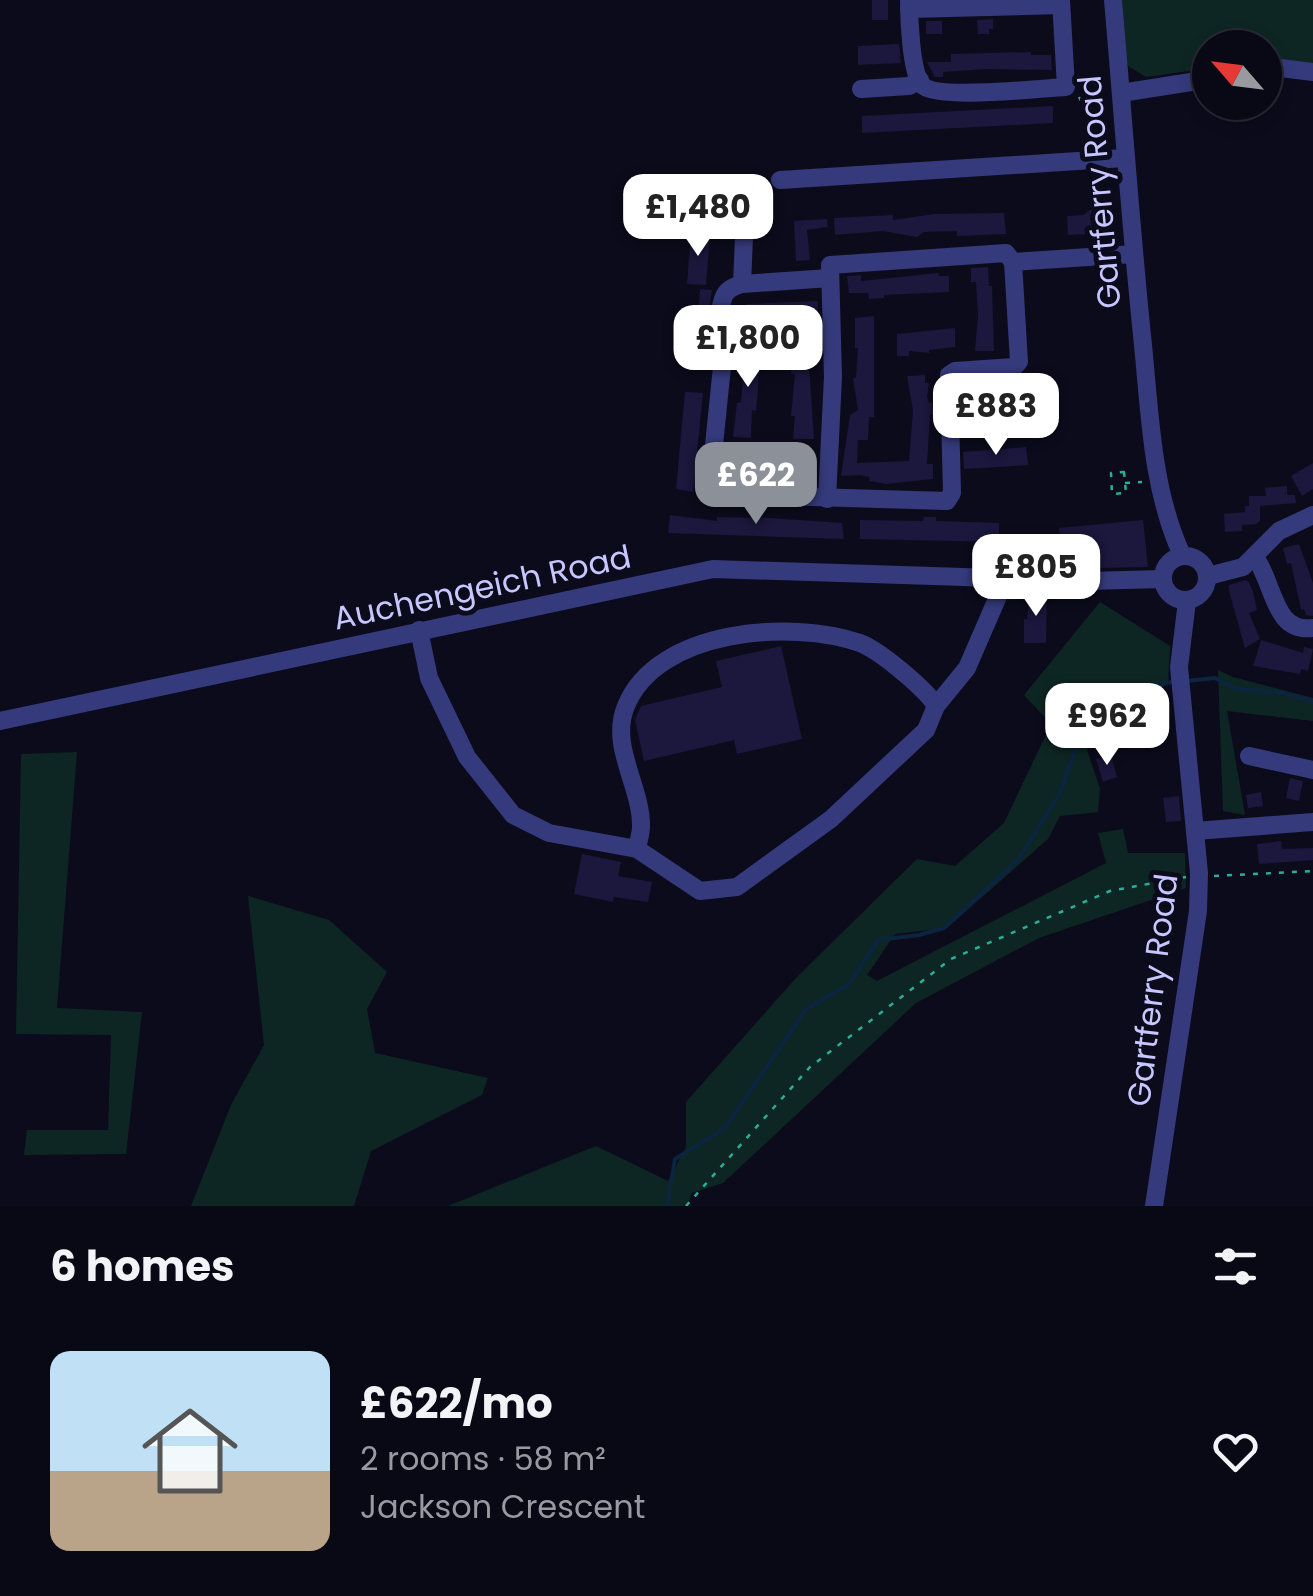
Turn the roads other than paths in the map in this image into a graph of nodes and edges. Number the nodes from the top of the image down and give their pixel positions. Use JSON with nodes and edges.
{"nodes":[{"id":1,"x":1113,"y":0,"type":"edge"},
{"id":2,"x":1061,"y":2,"type":"edge"},
{"id":3,"x":909,"y":5,"type":"edge"},
{"id":4,"x":1282,"y":68,"type":"edge"},
{"id":5,"x":1313,"y":72,"type":"edge"},
{"id":6,"x":920,"y":80,"type":"junction"},
{"id":7,"x":1192,"y":82,"type":"edge"},
{"id":8,"x":862,"y":89,"type":"dead end"},
{"id":9,"x":1121,"y":93,"type":"junction"},
{"id":10,"x":1124,"y":158,"type":"junction"},
{"id":11,"x":780,"y":180,"type":"dead end"},
{"id":12,"x":744,"y":237,"type":"dead end"},
{"id":13,"x":1134,"y":254,"type":"junction"},
{"id":14,"x":1013,"y":262,"type":"junction"},
{"id":15,"x":830,"y":278,"type":"junction"},
{"id":16,"x":742,"y":284,"type":"junction"},
{"id":17,"x":827,"y":499,"type":"junction"},
{"id":18,"x":1313,"y":515,"type":"edge"},
{"id":19,"x":1182,"y":555,"type":"junction"},
{"id":20,"x":1256,"y":557,"type":"junction"},
{"id":21,"x":1208,"y":576,"type":"junction"},
{"id":22,"x":1006,"y":578,"type":"junction"},
{"id":23,"x":1163,"y":579,"type":"junction"},
{"id":24,"x":1187,"y":602,"type":"junction"},
{"id":25,"x":1313,"y":628,"type":"edge"},
{"id":26,"x":419,"y":630,"type":"junction"},
{"id":27,"x":936,"y":706,"type":"junction"},
{"id":28,"x":0,"y":721,"type":"edge"},
{"id":29,"x":1250,"y":756,"type":"dead end"},
{"id":30,"x":1313,"y":770,"type":"edge"},
{"id":31,"x":1313,"y":822,"type":"edge"},
{"id":32,"x":1195,"y":832,"type":"junction"},
{"id":33,"x":637,"y":849,"type":"junction"},
{"id":34,"x":1154,"y":1206,"type":"edge"}],
"edges":[{"from":1,"to":9,"type":"street","name":"Gartferry Road"},
{"from":2,"to":3,"type":"street"},
{"from":2,"to":6,"type":"street"},
{"from":3,"to":6,"type":"street"},
{"from":4,"to":5,"type":"street"},
{"from":6,"to":8,"type":"street"},
{"from":7,"to":9,"type":"street"},
{"from":9,"to":10,"type":"street","name":"Gartferry Road"},
{"from":10,"to":11,"type":"street"},
{"from":10,"to":13,"type":"street","name":"Gartferry Road"},
{"from":12,"to":16,"type":"street"},
{"from":13,"to":14,"type":"street"},
{"from":13,"to":19,"type":"street","name":"Gartferry Road"},
{"from":14,"to":15,"type":"street"},
{"from":14,"to":17,"type":"street"},
{"from":15,"to":16,"type":"street"},
{"from":15,"to":17,"type":"street"},
{"from":16,"to":17,"type":"street"},
{"from":18,"to":20,"type":"street"},
{"from":19,"to":21,"type":"street"},
{"from":19,"to":23,"type":"street"},
{"from":20,"to":21,"type":"street"},
{"from":20,"to":25,"type":"street"},
{"from":21,"to":24,"type":"street"},
{"from":22,"to":23,"type":"street","name":"Auchengeich Road"},
{"from":22,"to":26,"type":"street","name":"Auchengeich Road"},
{"from":22,"to":27,"type":"street"},
{"from":23,"to":24,"type":"street"},
{"from":24,"to":32,"type":"street","name":"Gartferry Road"},
{"from":26,"to":28,"type":"street","name":"Auchengeich Road"},
{"from":26,"to":33,"type":"street"},
{"from":27,"to":33,"type":"street"},
{"from":27,"to":33,"type":"street"},
{"from":29,"to":30,"type":"street"},
{"from":31,"to":32,"type":"street"},
{"from":32,"to":34,"type":"street","name":"Gartferry Road"}]}
